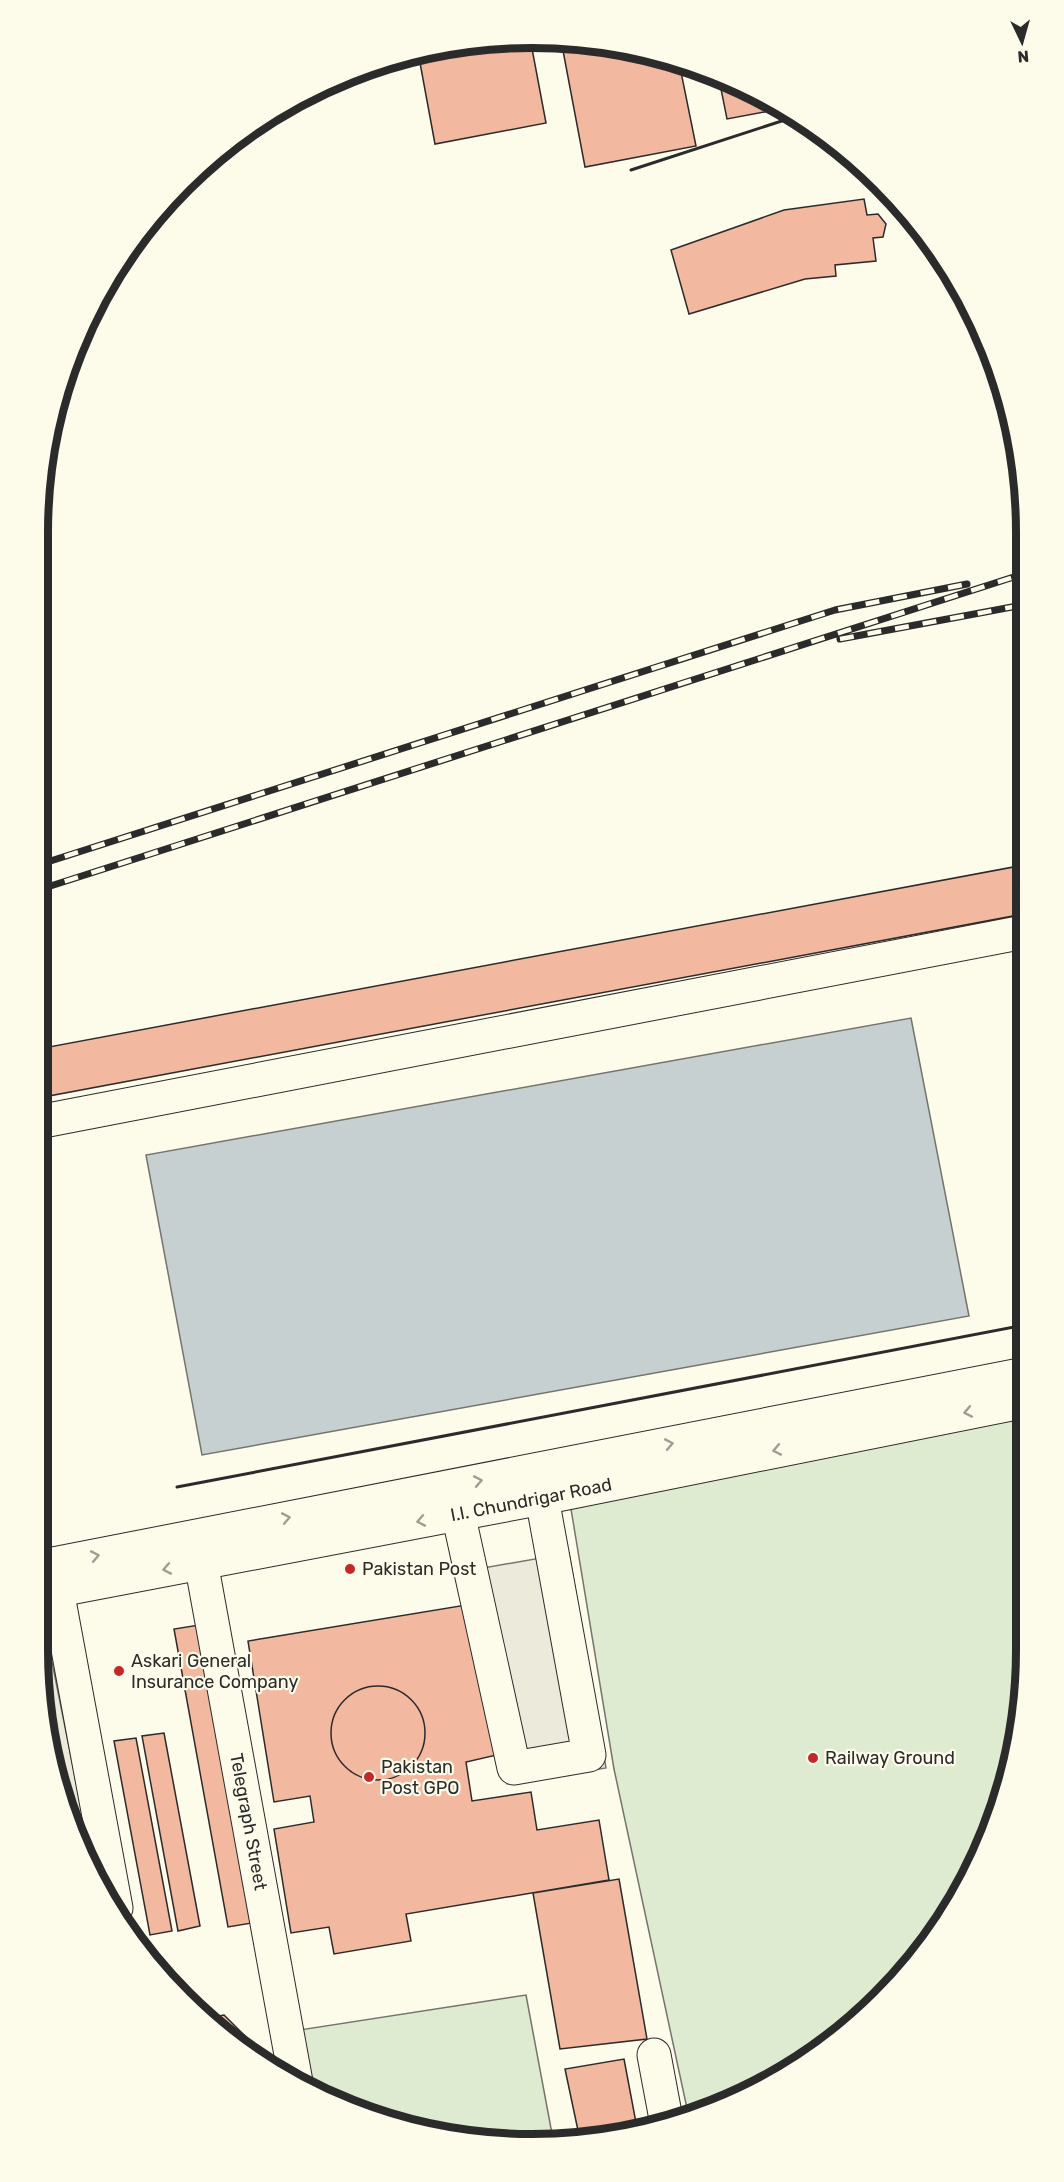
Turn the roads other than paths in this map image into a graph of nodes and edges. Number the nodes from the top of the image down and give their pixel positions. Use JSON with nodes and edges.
{"nodes":[{"id":1,"x":1016,"y":934,"type":"edge"},
{"id":2,"x":48,"y":1120,"type":"edge"},
{"id":3,"x":1016,"y":1376,"type":"edge"},
{"id":4,"x":1016,"y":1403,"type":"edge"},
{"id":5,"x":542,"y":1498,"type":"junction"},
{"id":6,"x":458,"y":1514,"type":"junction"},
{"id":7,"x":201,"y":1562,"type":"junction"},
{"id":8,"x":48,"y":1583,"type":"edge"},
{"id":9,"x":48,"y":1583,"type":"edge"},
{"id":10,"x":48,"y":1602,"type":"edge"},
{"id":11,"x":112,"y":1890,"type":"edge"},
{"id":12,"x":654,"y":2055,"type":"dead end"},
{"id":13,"x":294,"y":2071,"type":"edge"},
{"id":14,"x":665,"y":2115,"type":"edge"}],
"edges":[{"from":1,"to":2,"type":"main road"},
{"from":8,"to":3,"type":"main road","name":"I.I. Chundrigar Road","one_way":true},
{"from":4,"to":5,"type":"main road","name":"I.I. Chundrigar Road","one_way":true},
{"from":5,"to":6,"type":"main road","name":"I.I. Chundrigar Road"},
{"from":5,"to":6,"type":"main road"},
{"from":6,"to":7,"type":"main road","name":"I.I. Chundrigar Road","one_way":true},
{"from":7,"to":9,"type":"main road","name":"I.I. Chundrigar Road","one_way":true},
{"from":7,"to":13,"type":"main road","name":"Telegraph Street"},
{"from":10,"to":11,"type":"main road"},
{"from":12,"to":14,"type":"main road"}]}
